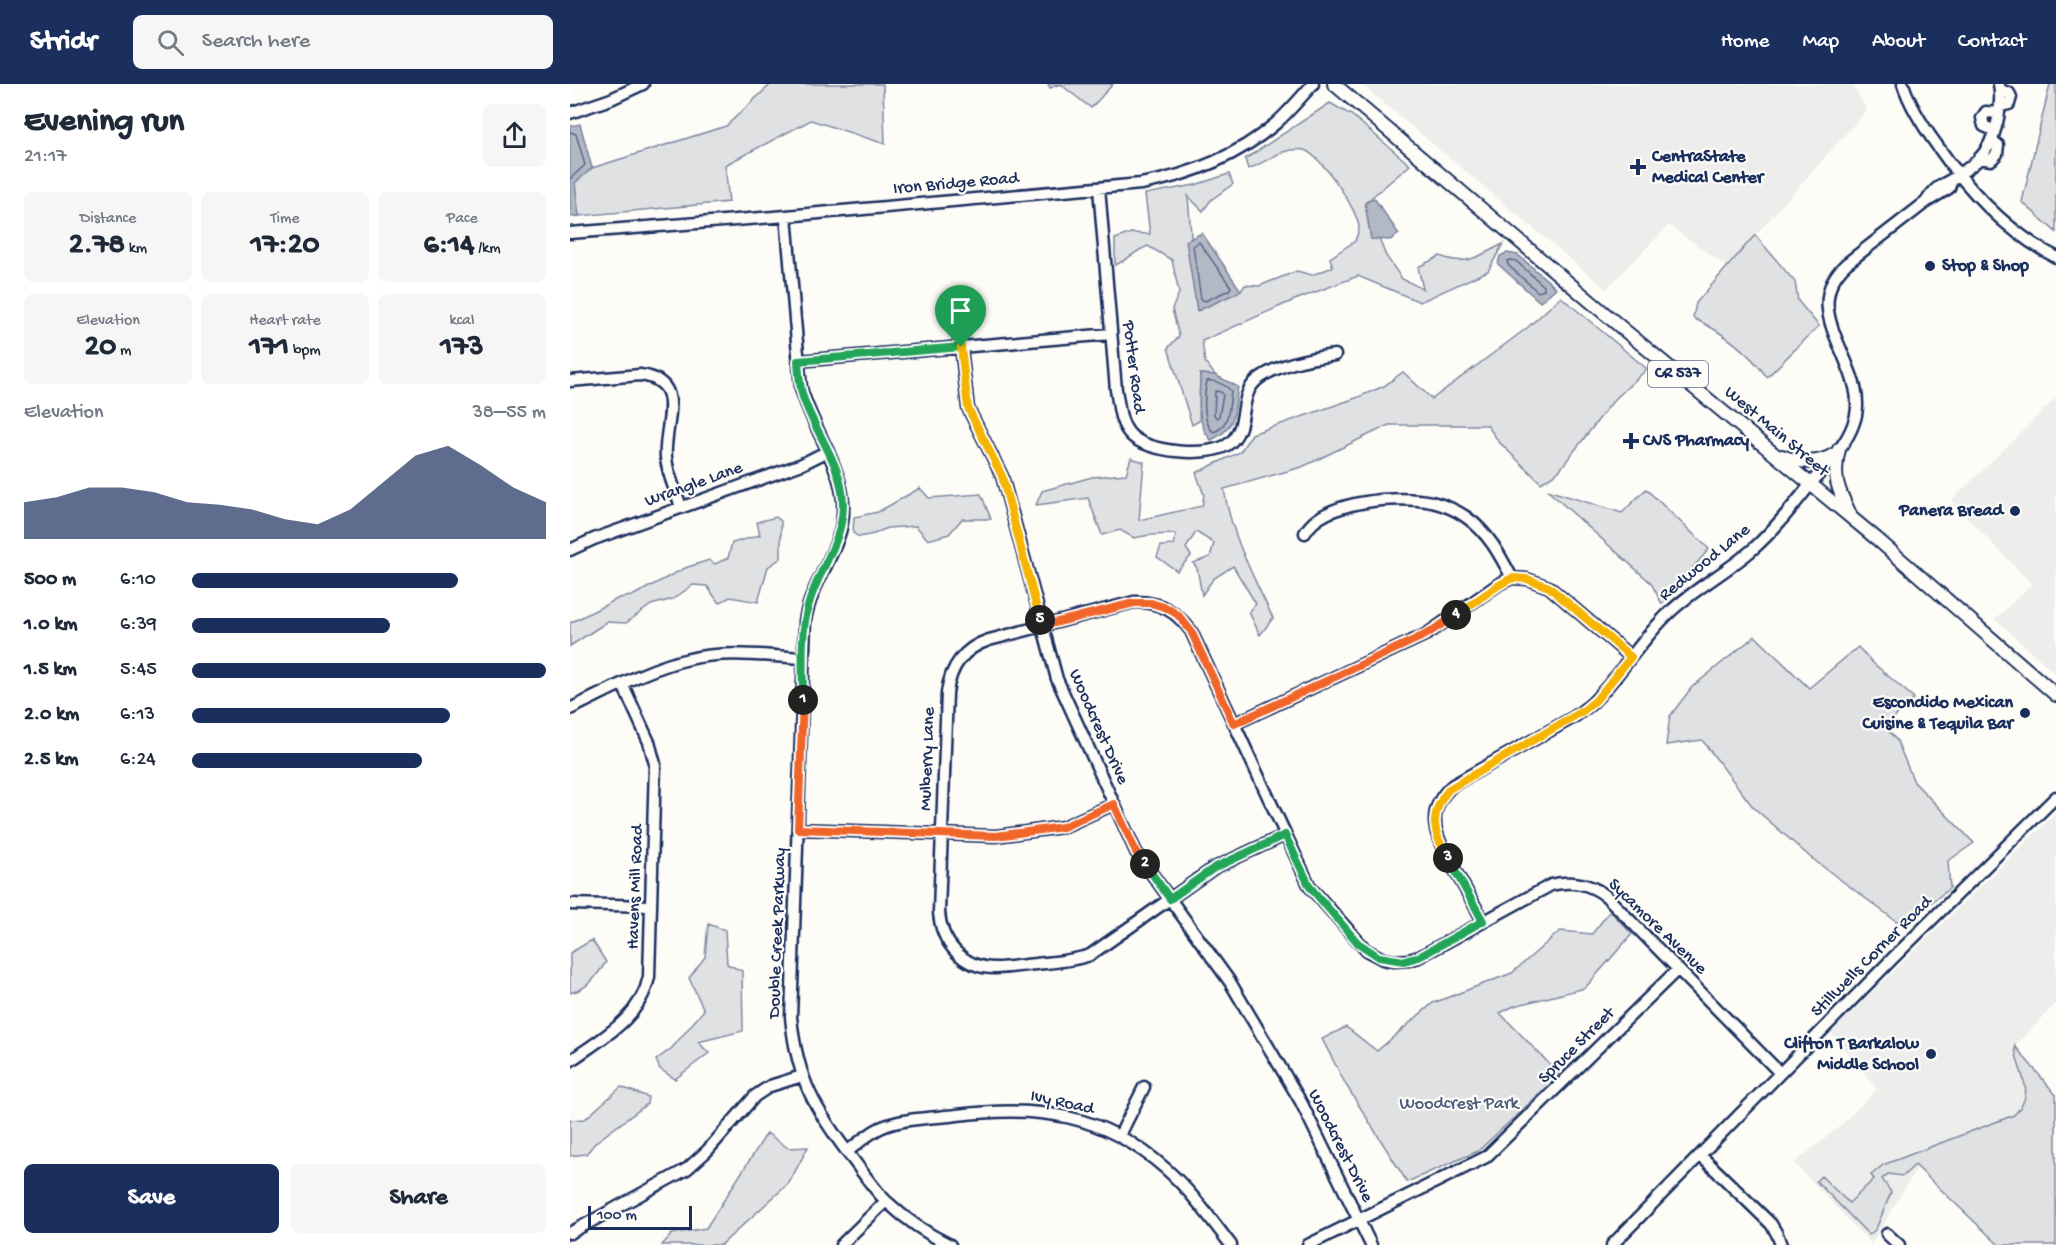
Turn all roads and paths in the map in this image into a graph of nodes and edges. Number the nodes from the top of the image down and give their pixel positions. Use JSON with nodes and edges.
{"nodes":[{"id":1,"x":643,"y":84,"type":"edge"},
{"id":2,"x":1313,"y":84,"type":"edge"},
{"id":3,"x":1334,"y":84,"type":"edge"},
{"id":4,"x":1903,"y":84,"type":"edge"},
{"id":5,"x":2000,"y":87,"type":"edge"},
{"id":6,"x":570,"y":113,"type":"edge"},
{"id":7,"x":1956,"y":177,"type":"junction"},
{"id":8,"x":1098,"y":188,"type":"junction"},
{"id":9,"x":786,"y":216,"type":"junction"},
{"id":10,"x":570,"y":233,"type":"edge"},
{"id":11,"x":2056,"y":257,"type":"edge"},
{"id":12,"x":1111,"y":334,"type":"junction"},
{"id":13,"x":961,"y":347,"type":"junction"},
{"id":14,"x":1335,"y":355,"type":"dead end"},
{"id":15,"x":798,"y":361,"type":"junction"},
{"id":16,"x":570,"y":381,"type":"edge"},
{"id":17,"x":828,"y":451,"type":"junction"},
{"id":18,"x":1837,"y":452,"type":"junction"},
{"id":19,"x":1775,"y":454,"type":"junction"},
{"id":20,"x":1811,"y":484,"type":"junction"},
{"id":21,"x":681,"y":507,"type":"junction"},
{"id":22,"x":1853,"y":520,"type":"junction"},
{"id":23,"x":1305,"y":533,"type":"dead end"},
{"id":24,"x":570,"y":550,"type":"edge"},
{"id":25,"x":1512,"y":578,"type":"junction"},
{"id":26,"x":1042,"y":626,"type":"junction"},
{"id":27,"x":1631,"y":657,"type":"junction"},
{"id":28,"x":804,"y":658,"type":"junction"},
{"id":29,"x":957,"y":662,"type":"joint"},
{"id":30,"x":623,"y":685,"type":"junction"},
{"id":31,"x":2056,"y":694,"type":"edge"},
{"id":32,"x":570,"y":709,"type":"edge"},
{"id":33,"x":1234,"y":724,"type":"junction"},
{"id":34,"x":2056,"y":797,"type":"edge"},
{"id":35,"x":1114,"y":804,"type":"junction"},
{"id":36,"x":798,"y":829,"type":"junction"},
{"id":37,"x":942,"y":834,"type":"junction"},
{"id":38,"x":1285,"y":835,"type":"junction"},
{"id":39,"x":1170,"y":899,"type":"junction"},
{"id":40,"x":570,"y":904,"type":"edge"},
{"id":41,"x":651,"y":906,"type":"junction"},
{"id":42,"x":1483,"y":921,"type":"junction"},
{"id":43,"x":1677,"y":969,"type":"junction"},
{"id":44,"x":570,"y":1061,"type":"edge"},
{"id":45,"x":1780,"y":1073,"type":"junction"},
{"id":46,"x":802,"y":1076,"type":"junction"},
{"id":47,"x":1144,"y":1087,"type":"dead end"},
{"id":48,"x":1120,"y":1135,"type":"junction"},
{"id":49,"x":847,"y":1152,"type":"junction"},
{"id":50,"x":1700,"y":1155,"type":"junction"},
{"id":51,"x":886,"y":1201,"type":"junction"},
{"id":52,"x":1359,"y":1220,"type":"junction"},
{"id":53,"x":570,"y":1233,"type":"edge"},
{"id":54,"x":1887,"y":1234,"type":"dead end"},
{"id":55,"x":841,"y":1245,"type":"edge"},
{"id":56,"x":950,"y":1245,"type":"edge"},
{"id":57,"x":1231,"y":1245,"type":"edge"},
{"id":58,"x":1308,"y":1245,"type":"edge"},
{"id":59,"x":1371,"y":1245,"type":"edge"},
{"id":60,"x":1612,"y":1245,"type":"edge"},
{"id":61,"x":1781,"y":1245,"type":"edge"},
{"id":62,"x":1899,"y":1245,"type":"edge"}],
"edges":[{"from":1,"to":6,"type":"street"},
{"from":2,"to":8,"type":"street","name":"Iron Bridge Road"},
{"from":3,"to":19,"type":"main road","name":"West Main Street","number":"CR 537"},
{"from":4,"to":7,"type":"street"},
{"from":5,"to":7,"type":"street","name":"Redwood Lane"},
{"from":7,"to":11,"type":"street"},
{"from":7,"to":18,"type":"street","name":"Redwood Lane"},
{"from":8,"to":9,"type":"street","name":"Iron Bridge Road"},
{"from":8,"to":12,"type":"street","name":"Potter Road"},
{"from":9,"to":10,"type":"street","name":"Iron Bridge Road"},
{"from":9,"to":15,"type":"street","name":"Double Creek Parkway"},
{"from":12,"to":13,"type":"street"},
{"from":12,"to":14,"type":"street","name":"Potter Road"},
{"from":13,"to":15,"type":"street"},
{"from":13,"to":26,"type":"street","name":"Woodcrest Drive"},
{"from":15,"to":17,"type":"street","name":"Double Creek Parkway"},
{"from":16,"to":21,"type":"street"},
{"from":17,"to":21,"type":"street","name":"Wrangle Lane"},
{"from":17,"to":28,"type":"street","name":"Double Creek Parkway"},
{"from":18,"to":19,"type":"main road"},
{"from":18,"to":20,"type":"street","name":"Redwood Lane"},
{"from":18,"to":22,"type":"main road"},
{"from":19,"to":20,"type":"main road","name":"West Main Street","number":"CR 537"},
{"from":20,"to":22,"type":"main road","name":"West Main Street","number":"CR 537"},
{"from":20,"to":27,"type":"street","name":"Redwood Lane"},
{"from":21,"to":24,"type":"street","name":"Wrangle Lane"},
{"from":22,"to":31,"type":"main road","name":"West Main Street","number":"CR 537"},
{"from":23,"to":25,"type":"street"},
{"from":25,"to":27,"type":"street"},
{"from":25,"to":33,"type":"street"},
{"from":26,"to":29,"type":"street","name":"Sycamore Avenue"},
{"from":26,"to":33,"type":"street","name":"Sycamore Avenue"},
{"from":26,"to":35,"type":"street","name":"Woodcrest Drive"},
{"from":27,"to":42,"type":"street","name":"Redwood Lane"},
{"from":28,"to":30,"type":"street"},
{"from":28,"to":36,"type":"street","name":"Double Creek Parkway"},
{"from":29,"to":37,"type":"street","name":"Mulberry Lane"},
{"from":30,"to":32,"type":"street"},
{"from":30,"to":41,"type":"street","name":"Havens Mill Road"},
{"from":33,"to":38,"type":"street","name":"Sycamore Avenue"},
{"from":34,"to":45,"type":"street","name":"Stillwells Corner Road"},
{"from":35,"to":37,"type":"street"},
{"from":35,"to":39,"type":"street","name":"Woodcrest Drive"},
{"from":36,"to":37,"type":"street"},
{"from":36,"to":46,"type":"street","name":"Double Creek Parkway"},
{"from":37,"to":39,"type":"street","name":"Mulberry Lane"},
{"from":38,"to":39,"type":"street","name":"Mulberry Lane"},
{"from":38,"to":42,"type":"street","name":"Sycamore Avenue"},
{"from":39,"to":52,"type":"street","name":"Woodcrest Drive"},
{"from":40,"to":41,"type":"street"},
{"from":41,"to":44,"type":"street","name":"Havens Mill Road"},
{"from":42,"to":43,"type":"street","name":"Sycamore Avenue"},
{"from":43,"to":45,"type":"street","name":"Sycamore Avenue"},
{"from":43,"to":52,"type":"street","name":"Spruce Street"},
{"from":45,"to":50,"type":"street","name":"Stillwells Corner Road"},
{"from":46,"to":49,"type":"street","name":"Double Creek Parkway"},
{"from":46,"to":53,"type":"street"},
{"from":47,"to":48,"type":"street"},
{"from":48,"to":49,"type":"street","name":"Ivy Road"},
{"from":48,"to":57,"type":"street","name":"Ivy Road"},
{"from":49,"to":51,"type":"street","name":"Double Creek Parkway"},
{"from":50,"to":60,"type":"street","name":"Stillwells Corner Road"},
{"from":50,"to":61,"type":"street"},
{"from":51,"to":55,"type":"street"},
{"from":51,"to":56,"type":"street","name":"Double Creek Parkway"},
{"from":52,"to":58,"type":"street","name":"Spruce Street"},
{"from":52,"to":59,"type":"street","name":"Woodcrest Drive"},
{"from":54,"to":62,"type":"street"}]}
